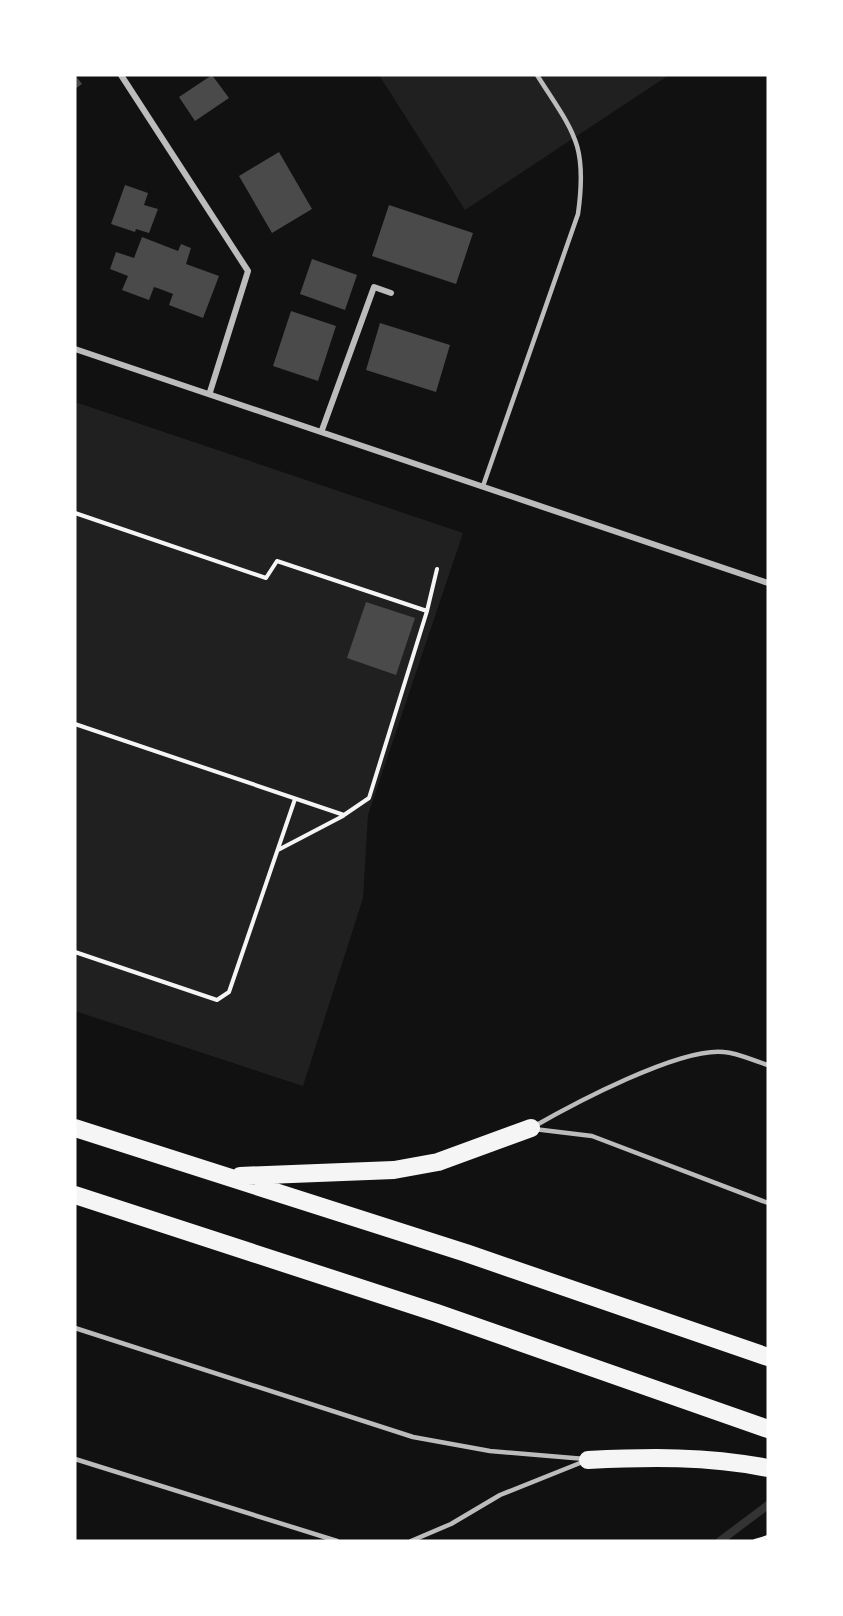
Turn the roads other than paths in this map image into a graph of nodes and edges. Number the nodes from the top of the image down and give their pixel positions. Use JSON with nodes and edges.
{"nodes":[{"id":1,"x":121,"y":75,"type":"edge"},
{"id":2,"x":537,"y":75,"type":"edge"},
{"id":3,"x":392,"y":293,"type":"dead end"},
{"id":4,"x":75,"y":349,"type":"edge"},
{"id":5,"x":210,"y":392,"type":"junction"},
{"id":6,"x":322,"y":430,"type":"junction"},
{"id":7,"x":483,"y":486,"type":"junction"},
{"id":8,"x":768,"y":583,"type":"edge"},
{"id":9,"x":768,"y":1065,"type":"edge"},
{"id":10,"x":75,"y":1128,"type":"edge"},
{"id":11,"x":531,"y":1128,"type":"junction"},
{"id":12,"x":227,"y":1176,"type":"junction"},
{"id":13,"x":75,"y":1195,"type":"edge"},
{"id":14,"x":768,"y":1203,"type":"edge"},
{"id":15,"x":75,"y":1328,"type":"edge"},
{"id":16,"x":768,"y":1357,"type":"edge"},
{"id":17,"x":768,"y":1429,"type":"edge"},
{"id":18,"x":75,"y":1459,"type":"edge"},
{"id":19,"x":588,"y":1460,"type":"junction"},
{"id":20,"x":768,"y":1468,"type":"edge"},
{"id":21,"x":338,"y":1541,"type":"edge"},
{"id":22,"x":411,"y":1541,"type":"edge"}],
"edges":[{"from":1,"to":5,"type":"street"},
{"from":2,"to":7,"type":"lane"},
{"from":3,"to":6,"type":"street"},
{"from":4,"to":5,"type":"street"},
{"from":5,"to":6,"type":"street"},
{"from":6,"to":7,"type":"street"},
{"from":7,"to":8,"type":"street"},
{"from":9,"to":11,"type":"lane"},
{"from":10,"to":12,"type":"highway"},
{"from":11,"to":12,"type":"highway"},
{"from":11,"to":14,"type":"lane"},
{"from":12,"to":16,"type":"highway"},
{"from":13,"to":17,"type":"highway"},
{"from":15,"to":19,"type":"lane"},
{"from":18,"to":21,"type":"lane"},
{"from":19,"to":20,"type":"highway"},
{"from":19,"to":22,"type":"lane"}]}
